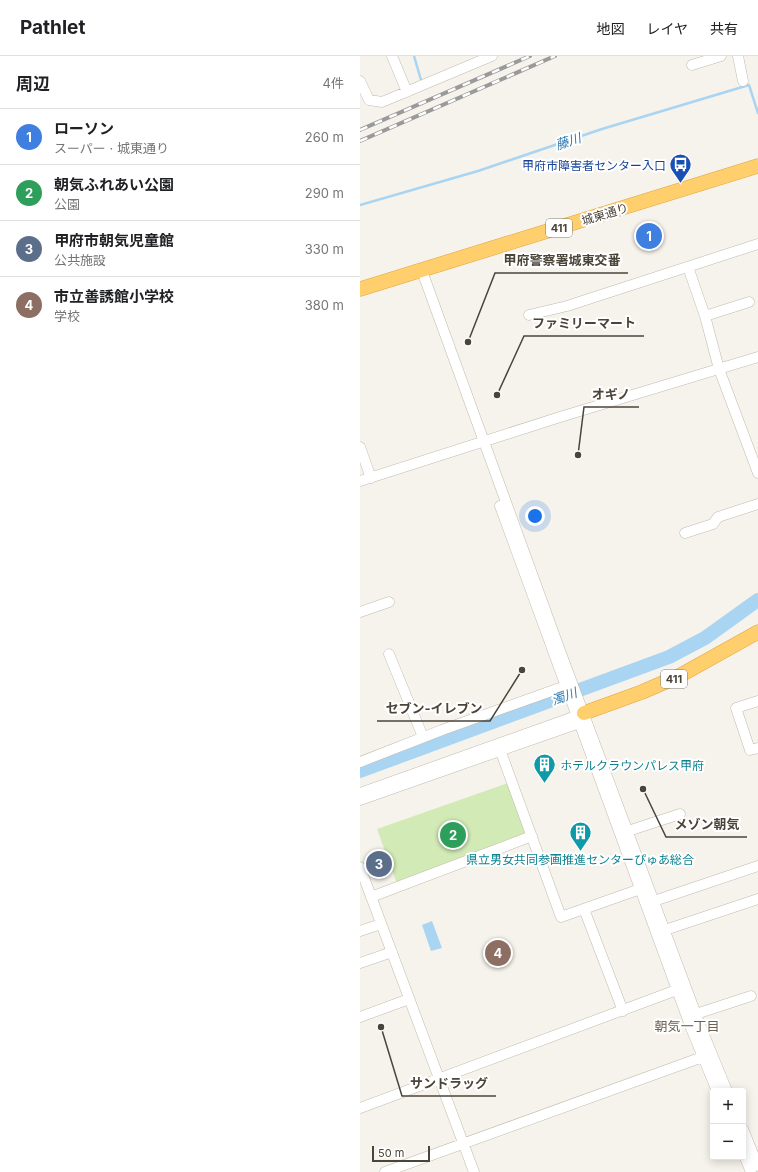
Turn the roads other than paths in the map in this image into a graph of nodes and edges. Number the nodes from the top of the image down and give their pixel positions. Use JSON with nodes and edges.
{"nodes":[{"id":1,"x":392,"y":56,"type":"edge"},
{"id":2,"x":492,"y":56,"type":"edge"},
{"id":3,"x":721,"y":56,"type":"edge"},
{"id":4,"x":738,"y":56,"type":"edge"},
{"id":5,"x":692,"y":65,"type":"dead end"},
{"id":6,"x":360,"y":81,"type":"edge"},
{"id":7,"x":743,"y":81,"type":"dead end"},
{"id":8,"x":407,"y":92,"type":"junction"},
{"id":9,"x":758,"y":166,"type":"edge"},
{"id":10,"x":758,"y":244,"type":"edge"},
{"id":11,"x":688,"y":267,"type":"junction"},
{"id":12,"x":419,"y":272,"type":"junction"},
{"id":13,"x":360,"y":289,"type":"edge"},
{"id":14,"x":749,"y":302,"type":"dead end"},
{"id":15,"x":529,"y":315,"type":"dead end"},
{"id":16,"x":705,"y":316,"type":"junction"},
{"id":17,"x":758,"y":357,"type":"edge"},
{"id":18,"x":719,"y":369,"type":"junction"},
{"id":19,"x":481,"y":443,"type":"junction"},
{"id":20,"x":360,"y":447,"type":"edge"},
{"id":21,"x":758,"y":473,"type":"edge"},
{"id":22,"x":371,"y":478,"type":"junction"},
{"id":23,"x":360,"y":481,"type":"edge"},
{"id":24,"x":758,"y":504,"type":"edge"},
{"id":25,"x":685,"y":533,"type":"dead end"},
{"id":26,"x":389,"y":602,"type":"dead end"},
{"id":27,"x":360,"y":612,"type":"edge"},
{"id":28,"x":758,"y":632,"type":"edge"},
{"id":29,"x":758,"y":643,"type":"edge"},
{"id":30,"x":390,"y":654,"type":"dead end"},
{"id":31,"x":569,"y":684,"type":"junction"},
{"id":32,"x":758,"y":701,"type":"edge"},
{"id":33,"x":579,"y":713,"type":"junction"},
{"id":34,"x":423,"y":737,"type":"junction"},
{"id":35,"x":500,"y":748,"type":"junction"},
{"id":36,"x":758,"y":748,"type":"edge"},
{"id":37,"x":360,"y":762,"type":"edge"},
{"id":38,"x":360,"y":792,"type":"edge"},
{"id":39,"x":360,"y":800,"type":"edge"},
{"id":40,"x":680,"y":814,"type":"dead end"},
{"id":41,"x":628,"y":831,"type":"junction"},
{"id":42,"x":532,"y":836,"type":"junction"},
{"id":43,"x":758,"y":866,"type":"edge"},
{"id":44,"x":360,"y":867,"type":"edge"},
{"id":45,"x":644,"y":887,"type":"junction"},
{"id":46,"x":371,"y":897,"type":"junction"},
{"id":47,"x":758,"y":899,"type":"edge"},
{"id":48,"x":654,"y":901,"type":"junction"},
{"id":49,"x":584,"y":909,"type":"junction"},
{"id":50,"x":381,"y":924,"type":"junction"},
{"id":51,"x":665,"y":930,"type":"junction"},
{"id":52,"x":360,"y":931,"type":"edge"},
{"id":53,"x":392,"y":952,"type":"junction"},
{"id":54,"x":360,"y":963,"type":"edge"},
{"id":55,"x":682,"y":989,"type":"junction"},
{"id":56,"x":751,"y":996,"type":"dead end"},
{"id":57,"x":409,"y":999,"type":"junction"},
{"id":58,"x":623,"y":1011,"type":"junction"},
{"id":59,"x":696,"y":1014,"type":"junction"},
{"id":60,"x":360,"y":1017,"type":"edge"},
{"id":61,"x":707,"y":1056,"type":"junction"},
{"id":62,"x":438,"y":1079,"type":"junction"},
{"id":63,"x":716,"y":1088,"type":"edge"},
{"id":64,"x":725,"y":1088,"type":"edge"},
{"id":65,"x":360,"y":1108,"type":"edge"},
{"id":66,"x":746,"y":1136,"type":"edge"},
{"id":67,"x":464,"y":1144,"type":"junction"},
{"id":68,"x":746,"y":1160,"type":"edge"},
{"id":69,"x":758,"y":1166,"type":"edge"},
{"id":70,"x":385,"y":1172,"type":"edge"},
{"id":71,"x":474,"y":1172,"type":"edge"},
{"id":72,"x":751,"y":1172,"type":"edge"}],
"edges":[{"from":1,"to":8,"type":"street"},
{"from":2,"to":8,"type":"street"},
{"from":3,"to":5,"type":"street"},
{"from":4,"to":7,"type":"street"},
{"from":6,"to":8,"type":"street"},
{"from":9,"to":12,"type":"highway","name":"城東通り","number":"411"},
{"from":10,"to":11,"type":"street"},
{"from":11,"to":15,"type":"street"},
{"from":11,"to":16,"type":"street"},
{"from":12,"to":13,"type":"highway","name":"城東通り","number":"411"},
{"from":12,"to":19,"type":"street"},
{"from":14,"to":16,"type":"street"},
{"from":16,"to":18,"type":"street"},
{"from":17,"to":18,"type":"street"},
{"from":18,"to":19,"type":"street"},
{"from":18,"to":21,"type":"street"},
{"from":19,"to":22,"type":"street"},
{"from":19,"to":31,"type":"street"},
{"from":20,"to":22,"type":"street"},
{"from":22,"to":23,"type":"street"},
{"from":24,"to":25,"type":"street"},
{"from":26,"to":27,"type":"street"},
{"from":28,"to":33,"type":"highway","number":"411"},
{"from":29,"to":33,"type":"highway","number":"411"},
{"from":30,"to":34,"type":"street"},
{"from":31,"to":33,"type":"street"},
{"from":31,"to":34,"type":"street"},
{"from":32,"to":36,"type":"street"},
{"from":33,"to":35,"type":"street"},
{"from":33,"to":41,"type":"street"},
{"from":33,"to":45,"type":"street"},
{"from":34,"to":37,"type":"street"},
{"from":35,"to":38,"type":"street"},
{"from":35,"to":39,"type":"street"},
{"from":35,"to":42,"type":"street"},
{"from":40,"to":41,"type":"street"},
{"from":41,"to":45,"type":"street"},
{"from":42,"to":46,"type":"street"},
{"from":42,"to":49,"type":"street"},
{"from":43,"to":48,"type":"street"},
{"from":44,"to":46,"type":"street"},
{"from":45,"to":48,"type":"street"},
{"from":45,"to":49,"type":"street"},
{"from":45,"to":55,"type":"street"},
{"from":46,"to":50,"type":"street"},
{"from":47,"to":51,"type":"street"},
{"from":48,"to":51,"type":"street"},
{"from":49,"to":58,"type":"street"},
{"from":50,"to":52,"type":"street"},
{"from":50,"to":53,"type":"street"},
{"from":51,"to":55,"type":"street"},
{"from":53,"to":54,"type":"street"},
{"from":53,"to":57,"type":"street"},
{"from":55,"to":58,"type":"street"},
{"from":55,"to":59,"type":"street"},
{"from":55,"to":61,"type":"street"},
{"from":56,"to":59,"type":"street"},
{"from":57,"to":60,"type":"street"},
{"from":57,"to":62,"type":"street"},
{"from":58,"to":62,"type":"street"},
{"from":59,"to":61,"type":"street"},
{"from":61,"to":63,"type":"street"},
{"from":61,"to":64,"type":"street"},
{"from":61,"to":67,"type":"street"},
{"from":62,"to":65,"type":"street"},
{"from":62,"to":67,"type":"street"},
{"from":66,"to":69,"type":"street"},
{"from":67,"to":70,"type":"street"},
{"from":67,"to":71,"type":"street"},
{"from":68,"to":72,"type":"street"}]}
